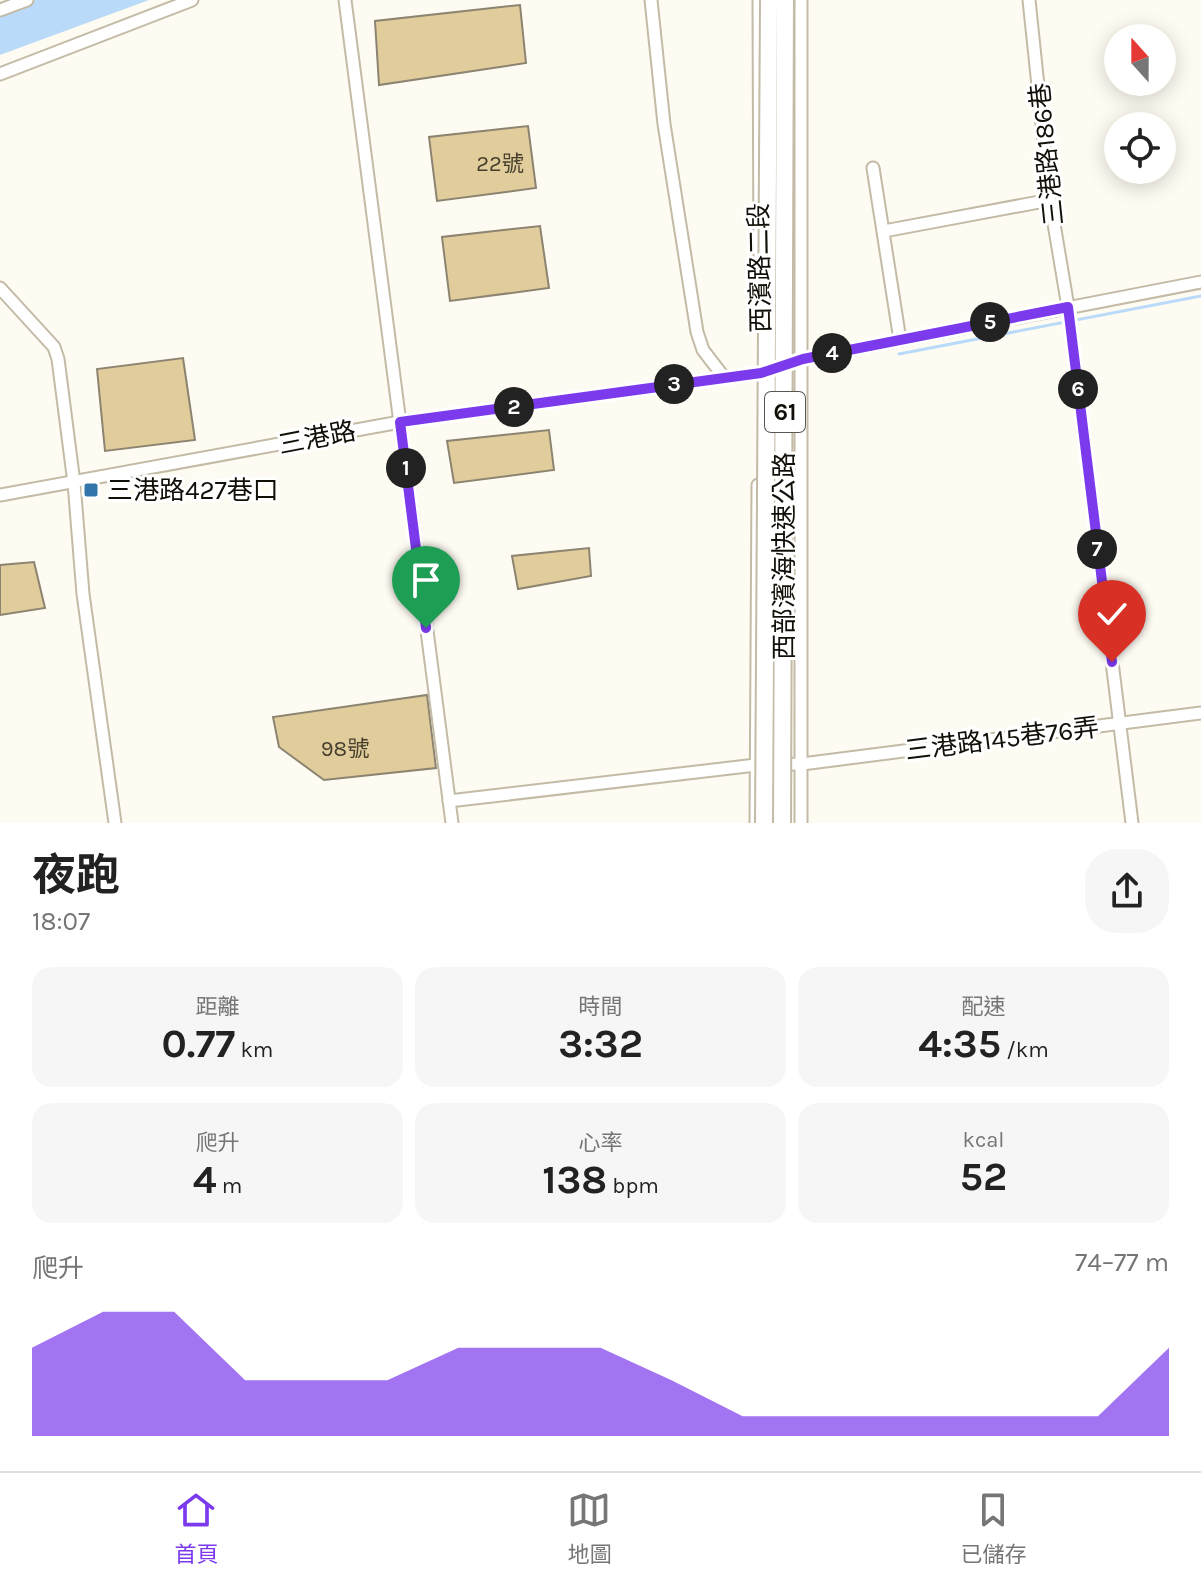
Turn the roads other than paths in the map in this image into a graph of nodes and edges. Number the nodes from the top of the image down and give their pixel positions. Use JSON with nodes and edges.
{"nodes":[{"id":1,"x":27,"y":0,"type":"edge"},
{"id":2,"x":192,"y":0,"type":"edge"},
{"id":3,"x":345,"y":0,"type":"edge"},
{"id":4,"x":651,"y":0,"type":"edge"},
{"id":5,"x":759,"y":0,"type":"edge"},
{"id":6,"x":769,"y":0,"type":"edge"},
{"id":7,"x":785,"y":0,"type":"edge"},
{"id":8,"x":801,"y":0,"type":"edge"},
{"id":9,"x":1029,"y":0,"type":"edge"},
{"id":10,"x":0,"y":10,"type":"edge"},
{"id":11,"x":0,"y":74,"type":"edge"},
{"id":12,"x":873,"y":168,"type":"dead end"},
{"id":13,"x":1050,"y":200,"type":"junction"},
{"id":14,"x":884,"y":231,"type":"junction"},
{"id":15,"x":1201,"y":282,"type":"edge"},
{"id":16,"x":0,"y":288,"type":"edge"},
{"id":17,"x":1068,"y":307,"type":"junction"},
{"id":18,"x":900,"y":340,"type":"junction"},
{"id":19,"x":803,"y":359,"type":"junction"},
{"id":20,"x":761,"y":373,"type":"junction"},
{"id":21,"x":723,"y":376,"type":"junction"},
{"id":22,"x":400,"y":422,"type":"junction"},
{"id":23,"x":74,"y":483,"type":"junction"},
{"id":24,"x":0,"y":495,"type":"edge"},
{"id":25,"x":1201,"y":713,"type":"edge"},
{"id":26,"x":1120,"y":725,"type":"junction"},
{"id":27,"x":802,"y":764,"type":"junction"},
{"id":28,"x":756,"y":765,"type":"junction"},
{"id":29,"x":449,"y":801,"type":"junction"},
{"id":30,"x":115,"y":823,"type":"edge"},
{"id":31,"x":452,"y":823,"type":"edge"},
{"id":32,"x":756,"y":823,"type":"edge"},
{"id":33,"x":764,"y":823,"type":"edge"},
{"id":34,"x":782,"y":823,"type":"edge"},
{"id":35,"x":801,"y":823,"type":"edge"},
{"id":36,"x":1132,"y":823,"type":"edge"}],
"edges":[{"from":1,"to":10,"type":"street"},
{"from":2,"to":11,"type":"street"},
{"from":3,"to":22,"type":"street"},
{"from":4,"to":21,"type":"street"},
{"from":5,"to":20,"type":"street","name":"西濱路二段"},
{"from":6,"to":33,"type":"highway","name":"西部濱海快速公路","number":"61","bridge":true},
{"from":7,"to":34,"type":"highway","name":"西部濱海快速公路","number":"61","bridge":true},
{"from":8,"to":19,"type":"street","name":"西濱路二段"},
{"from":9,"to":13,"type":"street","name":"三港路186巷"},
{"from":12,"to":14,"type":"street"},
{"from":13,"to":14,"type":"street"},
{"from":13,"to":17,"type":"street","name":"三港路186巷"},
{"from":14,"to":18,"type":"street"},
{"from":15,"to":17,"type":"street","name":"三港路"},
{"from":16,"to":23,"type":"street"},
{"from":17,"to":18,"type":"street","name":"三港路"},
{"from":17,"to":26,"type":"street","name":"三港路186巷"},
{"from":18,"to":19,"type":"street","name":"三港路"},
{"from":19,"to":20,"type":"street","name":"三港路"},
{"from":19,"to":27,"type":"street","name":"西濱路二段"},
{"from":20,"to":21,"type":"street","name":"三港路"},
{"from":20,"to":28,"type":"street","name":"西濱路二段"},
{"from":21,"to":22,"type":"street","name":"三港路"},
{"from":22,"to":23,"type":"street","name":"三港路"},
{"from":22,"to":29,"type":"street"},
{"from":23,"to":24,"type":"street","name":"三港路"},
{"from":23,"to":30,"type":"street"},
{"from":25,"to":26,"type":"street","name":"三港路145巷76弄"},
{"from":26,"to":27,"type":"street","name":"三港路145巷76弄"},
{"from":26,"to":36,"type":"street","name":"三港路186巷"},
{"from":27,"to":28,"type":"street","name":"三港路145巷76弄"},
{"from":27,"to":35,"type":"street","name":"西濱路二段"},
{"from":28,"to":29,"type":"street","name":"三港路145巷76弄"},
{"from":28,"to":32,"type":"street","name":"西濱路二段"},
{"from":29,"to":31,"type":"street"}]}
